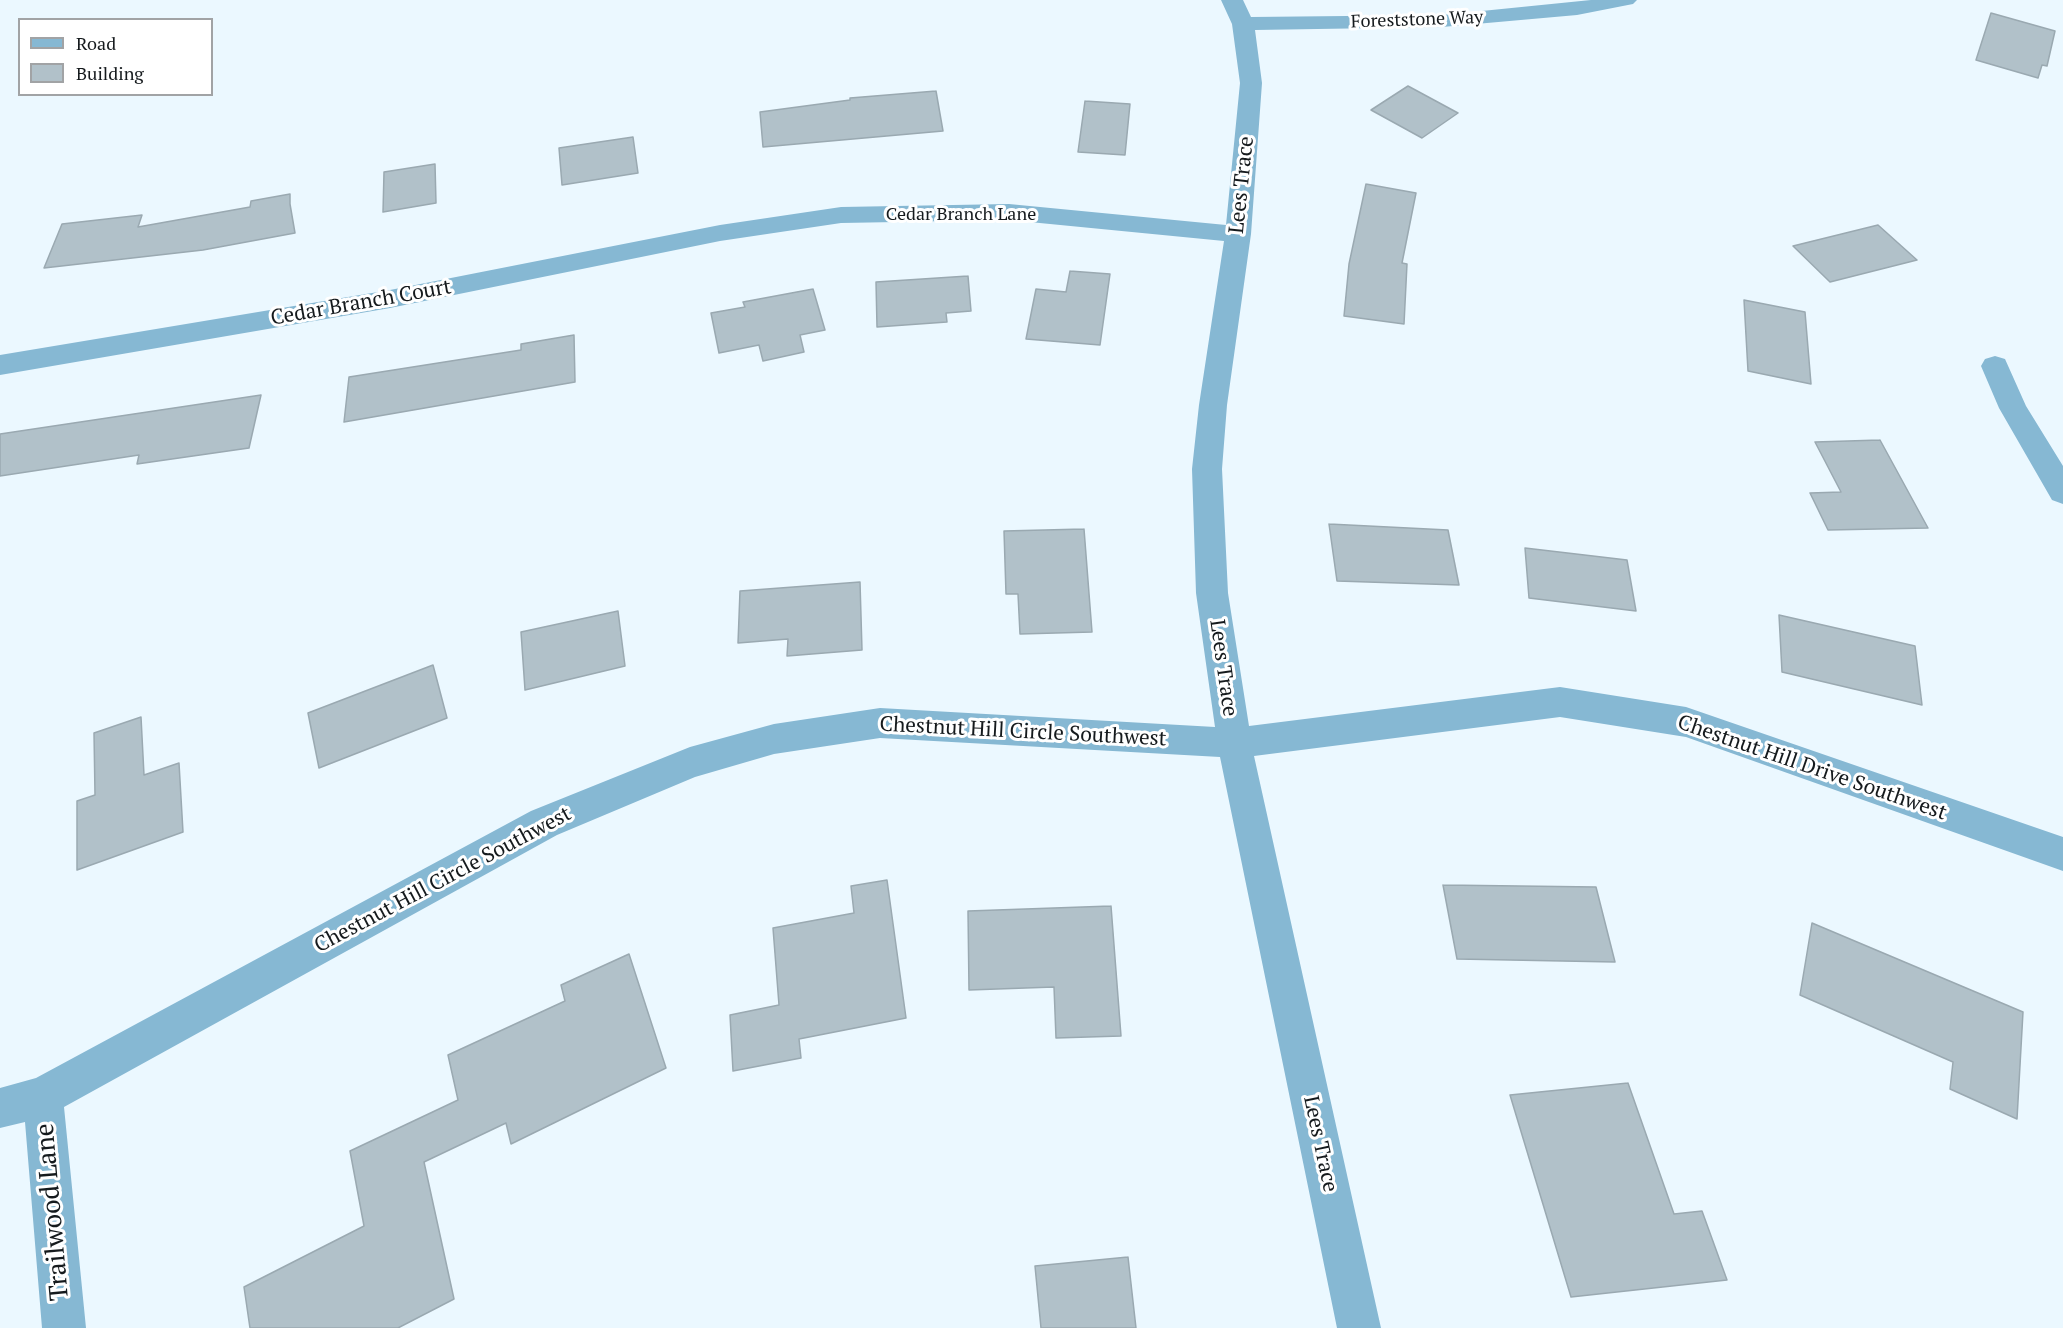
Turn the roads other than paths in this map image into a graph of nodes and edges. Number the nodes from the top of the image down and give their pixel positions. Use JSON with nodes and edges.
{"nodes":[{"id":1,"x":1626,"y":0,"type":"edge"},
{"id":2,"x":1237,"y":12,"type":"edge"},
{"id":3,"x":720,"y":233,"type":"joint"},
{"id":4,"x":1238,"y":234,"type":"junction"},
{"id":5,"x":0,"y":365,"type":"edge"},
{"id":6,"x":1995,"y":366,"type":"dead end"},
{"id":7,"x":2063,"y":492,"type":"edge"},
{"id":8,"x":1234,"y":743,"type":"junction"},
{"id":9,"x":2063,"y":854,"type":"edge"},
{"id":10,"x":43,"y":1096,"type":"junction"},
{"id":11,"x":0,"y":1108,"type":"edge"},
{"id":12,"x":64,"y":1328,"type":"edge"},
{"id":13,"x":1359,"y":1328,"type":"edge"}],
"edges":[{"from":1,"to":2,"type":"street","name":"Foreststone Way"},
{"from":2,"to":4,"type":"street","name":"Lees Trace"},
{"from":3,"to":4,"type":"street","name":"Cedar Branch Lane"},
{"from":3,"to":5,"type":"street","name":"Cedar Branch Court"},
{"from":4,"to":8,"type":"street","name":"Lees Trace"},
{"from":6,"to":7,"type":"street"},
{"from":8,"to":9,"type":"street","name":"Chestnut Hill Drive Southwest"},
{"from":8,"to":10,"type":"street","name":"Chestnut Hill Circle Southwest"},
{"from":8,"to":13,"type":"street","name":"Lees Trace"},
{"from":10,"to":11,"type":"street","name":"Chestnut Hill Circle Southwest"},
{"from":10,"to":12,"type":"street","name":"Trailwood Lane"}]}
